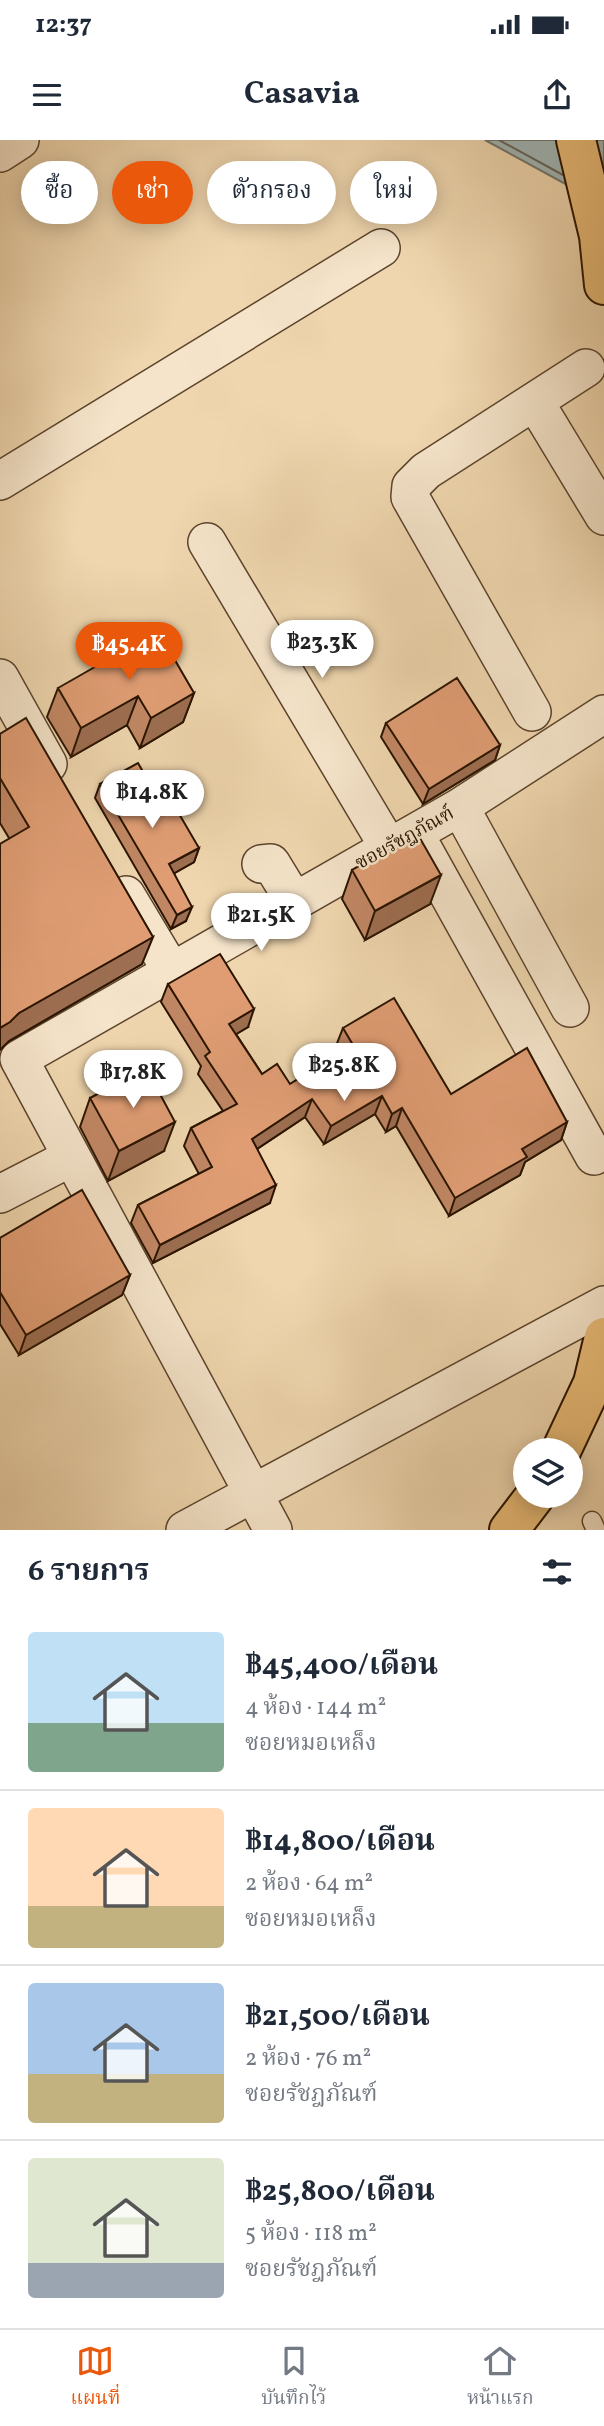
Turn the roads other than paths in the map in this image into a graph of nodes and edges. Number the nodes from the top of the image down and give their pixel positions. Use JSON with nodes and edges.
{"nodes":[{"id":1,"x":20,"y":140,"type":"edge"},
{"id":2,"x":576,"y":140,"type":"edge"},
{"id":3,"x":0,"y":152,"type":"edge"},
{"id":4,"x":382,"y":248,"type":"dead end"},
{"id":5,"x":604,"y":285,"type":"edge"},
{"id":6,"x":586,"y":368,"type":"dead end"},
{"id":7,"x":535,"y":402,"type":"junction"},
{"id":8,"x":0,"y":481,"type":"edge"},
{"id":9,"x":604,"y":516,"type":"edge"},
{"id":10,"x":207,"y":542,"type":"dead end"},
{"id":11,"x":0,"y":678,"type":"edge"},
{"id":12,"x":532,"y":712,"type":"dead end"},
{"id":13,"x":604,"y":714,"type":"edge"},
{"id":14,"x":61,"y":788,"type":"edge"},
{"id":15,"x":460,"y":807,"type":"junction"},
{"id":16,"x":401,"y":839,"type":"junction"},
{"id":17,"x":261,"y":864,"type":"dead end"},
{"id":18,"x":110,"y":868,"type":"edge"},
{"id":19,"x":293,"y":900,"type":"junction"},
{"id":20,"x":172,"y":972,"type":"junction"},
{"id":21,"x":570,"y":1008,"type":"dead end"},
{"id":22,"x":594,"y":1156,"type":"dead end"},
{"id":23,"x":71,"y":1158,"type":"junction"},
{"id":24,"x":0,"y":1194,"type":"edge"},
{"id":25,"x":604,"y":1305,"type":"edge"},
{"id":26,"x":604,"y":1338,"type":"edge"},
{"id":27,"x":567,"y":1438,"type":"edge"},
{"id":28,"x":252,"y":1493,"type":"junction"},
{"id":29,"x":526,"y":1508,"type":"edge"},
{"id":30,"x":185,"y":1530,"type":"edge"},
{"id":31,"x":273,"y":1530,"type":"edge"},
{"id":32,"x":509,"y":1530,"type":"edge"}],
"edges":[{"from":1,"to":3,"type":"street"},
{"from":2,"to":5,"type":"highway"},
{"from":4,"to":8,"type":"street"},
{"from":6,"to":7,"type":"street"},
{"from":7,"to":9,"type":"street"},
{"from":7,"to":12,"type":"street"},
{"from":10,"to":16,"type":"street"},
{"from":11,"to":14,"type":"street"},
{"from":13,"to":15,"type":"street","name":"ซอยรัชฎภัณฑ์"},
{"from":15,"to":16,"type":"street","name":"ซอยรัชฎภัณฑ์"},
{"from":15,"to":21,"type":"street"},
{"from":16,"to":19,"type":"street","name":"ซอยรัชฎภัณฑ์"},
{"from":16,"to":22,"type":"street"},
{"from":17,"to":19,"type":"street"},
{"from":18,"to":20,"type":"street"},
{"from":19,"to":20,"type":"street","name":"ซอยรัชฎภัณฑ์"},
{"from":20,"to":23,"type":"street","name":"ซอยรัชฎภัณฑ์"},
{"from":23,"to":24,"type":"street"},
{"from":23,"to":28,"type":"street"},
{"from":25,"to":28,"type":"street"},
{"from":26,"to":27,"type":"highway"},
{"from":28,"to":30,"type":"street"},
{"from":28,"to":31,"type":"street"},
{"from":29,"to":32,"type":"highway"}]}
